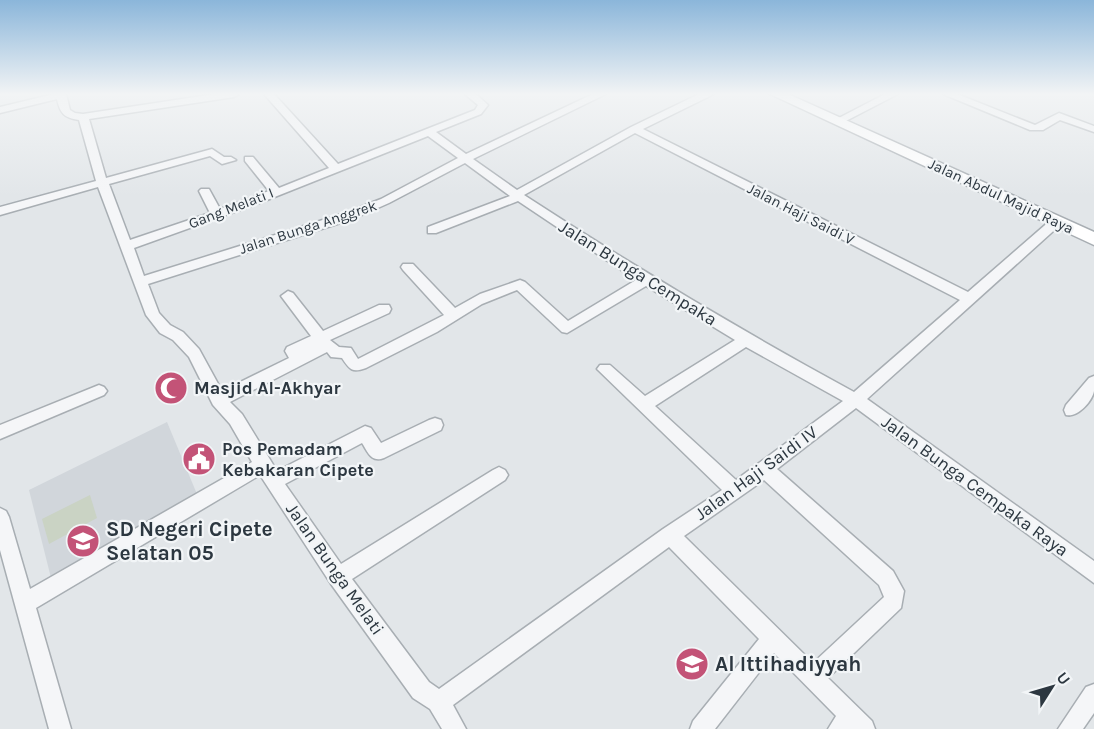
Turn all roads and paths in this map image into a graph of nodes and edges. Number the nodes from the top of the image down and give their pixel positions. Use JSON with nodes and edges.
{"nodes":[{"id":1,"x":86,"y":128,"type":"edge"},
{"id":2,"x":299,"y":128,"type":"edge"},
{"id":3,"x":438,"y":128,"type":"edge"},
{"id":4,"x":530,"y":128,"type":"edge"},
{"id":5,"x":853,"y":128,"type":"edge"},
{"id":6,"x":635,"y":129,"type":"joint"},
{"id":7,"x":429,"y":132,"type":"junction"},
{"id":8,"x":249,"y":159,"type":"dead end"},
{"id":9,"x":465,"y":159,"type":"junction"},
{"id":10,"x":231,"y":160,"type":"dead end"},
{"id":11,"x":335,"y":168,"type":"junction"},
{"id":12,"x":102,"y":182,"type":"junction"},
{"id":13,"x":205,"y":191,"type":"dead end"},
{"id":14,"x":276,"y":192,"type":"junction"},
{"id":15,"x":518,"y":196,"type":"junction"},
{"id":16,"x":0,"y":211,"type":"edge"},
{"id":17,"x":217,"y":215,"type":"junction"},
{"id":18,"x":1056,"y":222,"type":"junction"},
{"id":19,"x":432,"y":230,"type":"dead end"},
{"id":20,"x":1094,"y":239,"type":"edge"},
{"id":21,"x":126,"y":246,"type":"junction"},
{"id":22,"x":408,"y":267,"type":"dead end"},
{"id":23,"x":646,"y":280,"type":"junction"},
{"id":24,"x":139,"y":282,"type":"junction"},
{"id":25,"x":288,"y":296,"type":"dead end"},
{"id":26,"x":968,"y":298,"type":"junction"},
{"id":27,"x":384,"y":309,"type":"dead end"},
{"id":28,"x":453,"y":315,"type":"junction"},
{"id":29,"x":321,"y":338,"type":"junction"},
{"id":30,"x":746,"y":340,"type":"junction"},
{"id":31,"x":298,"y":360,"type":"junction"},
{"id":32,"x":605,"y":369,"type":"dead end"},
{"id":33,"x":1094,"y":382,"type":"edge"},
{"id":34,"x":99,"y":391,"type":"dead end"},
{"id":35,"x":219,"y":400,"type":"junction"},
{"id":36,"x":856,"y":400,"type":"junction"},
{"id":37,"x":644,"y":405,"type":"junction"},
{"id":38,"x":1072,"y":410,"type":"dead end"},
{"id":39,"x":435,"y":425,"type":"dead end"},
{"id":40,"x":0,"y":432,"type":"edge"},
{"id":41,"x":263,"y":465,"type":"junction"},
{"id":42,"x":764,"y":469,"type":"junction"},
{"id":43,"x":499,"y":475,"type":"dead end"},
{"id":44,"x":274,"y":481,"type":"junction"},
{"id":45,"x":735,"y":491,"type":"junction"},
{"id":46,"x":0,"y":518,"type":"edge"},
{"id":47,"x":670,"y":535,"type":"junction"},
{"id":48,"x":1094,"y":573,"type":"edge"},
{"id":49,"x":338,"y":577,"type":"junction"},
{"id":50,"x":24,"y":604,"type":"junction"},
{"id":51,"x":773,"y":638,"type":"junction"},
{"id":52,"x":813,"y":678,"type":"junction"},
{"id":53,"x":438,"y":701,"type":"junction"},
{"id":54,"x":1092,"y":704,"type":"edge"},
{"id":55,"x":851,"y":725,"type":"edge"},
{"id":56,"x":60,"y":729,"type":"edge"},
{"id":57,"x":455,"y":729,"type":"edge"},
{"id":58,"x":701,"y":729,"type":"edge"},
{"id":59,"x":1069,"y":729,"type":"edge"}],
"edges":[{"from":1,"to":12,"type":"street","name":"Jalan Bunga Melati"},
{"from":2,"to":11,"type":"street"},
{"from":3,"to":7,"type":"street","name":"Gang Melati I"},
{"from":4,"to":9,"type":"street","name":"Jalan Bunga Anggrek"},
{"from":5,"to":18,"type":"street","name":"Jalan Abdul Majid Raya"},
{"from":6,"to":15,"type":"street"},
{"from":6,"to":26,"type":"street","name":"Jalan Haji Saidi V"},
{"from":7,"to":9,"type":"street","name":"Jalan Bunga Cempaka"},
{"from":7,"to":11,"type":"street","name":"Gang Melati I"},
{"from":8,"to":14,"type":"street"},
{"from":9,"to":15,"type":"street","name":"Jalan Bunga Cempaka"},
{"from":9,"to":24,"type":"street","name":"Jalan Bunga Anggrek"},
{"from":10,"to":12,"type":"street"},
{"from":11,"to":14,"type":"street","name":"Gang Melati I"},
{"from":12,"to":16,"type":"street"},
{"from":12,"to":21,"type":"street","name":"Jalan Bunga Melati"},
{"from":13,"to":17,"type":"street"},
{"from":14,"to":17,"type":"street","name":"Gang Melati I"},
{"from":15,"to":19,"type":"street"},
{"from":15,"to":23,"type":"street","name":"Jalan Bunga Cempaka"},
{"from":17,"to":21,"type":"street","name":"Gang Melati I"},
{"from":18,"to":20,"type":"street","name":"Jalan Abdul Majid Raya"},
{"from":18,"to":26,"type":"street","name":"Jalan Haji Saidi IV"},
{"from":21,"to":24,"type":"street","name":"Jalan Bunga Melati"},
{"from":22,"to":28,"type":"street"},
{"from":23,"to":28,"type":"street"},
{"from":23,"to":30,"type":"street","name":"Jalan Bunga Cempaka"},
{"from":24,"to":35,"type":"street","name":"Jalan Bunga Melati"},
{"from":25,"to":29,"type":"street"},
{"from":26,"to":36,"type":"street","name":"Jalan Haji Saidi IV"},
{"from":27,"to":29,"type":"street"},
{"from":28,"to":31,"type":"street"},
{"from":29,"to":31,"type":"street"},
{"from":30,"to":36,"type":"street","name":"Jalan Bunga Cempaka"},
{"from":30,"to":37,"type":"street"},
{"from":31,"to":35,"type":"street"},
{"from":32,"to":37,"type":"street"},
{"from":33,"to":38,"type":"street"},
{"from":34,"to":40,"type":"street"},
{"from":35,"to":41,"type":"street","name":"Jalan Bunga Melati"},
{"from":36,"to":42,"type":"street","name":"Jalan Haji Saidi IV"},
{"from":36,"to":48,"type":"street","name":"Jalan Bunga Cempaka Raya"},
{"from":37,"to":45,"type":"street"},
{"from":39,"to":44,"type":"street"},
{"from":41,"to":44,"type":"street","name":"Jalan Bunga Melati"},
{"from":41,"to":50,"type":"street"},
{"from":42,"to":45,"type":"street","name":"Jalan Haji Saidi IV"},
{"from":42,"to":52,"type":"street"},
{"from":43,"to":49,"type":"street"},
{"from":44,"to":49,"type":"street","name":"Jalan Bunga Melati"},
{"from":45,"to":47,"type":"street","name":"Jalan Haji Saidi IV"},
{"from":46,"to":50,"type":"street"},
{"from":47,"to":51,"type":"street"},
{"from":47,"to":53,"type":"street","name":"Jalan Haji Saidi IV"},
{"from":49,"to":53,"type":"street","name":"Jalan Bunga Melati"},
{"from":50,"to":56,"type":"street"},
{"from":51,"to":52,"type":"street"},
{"from":51,"to":58,"type":"street"},
{"from":52,"to":55,"type":"street"},
{"from":53,"to":57,"type":"street","name":"Jalan Bunga Melati"},
{"from":54,"to":59,"type":"street"}]}
